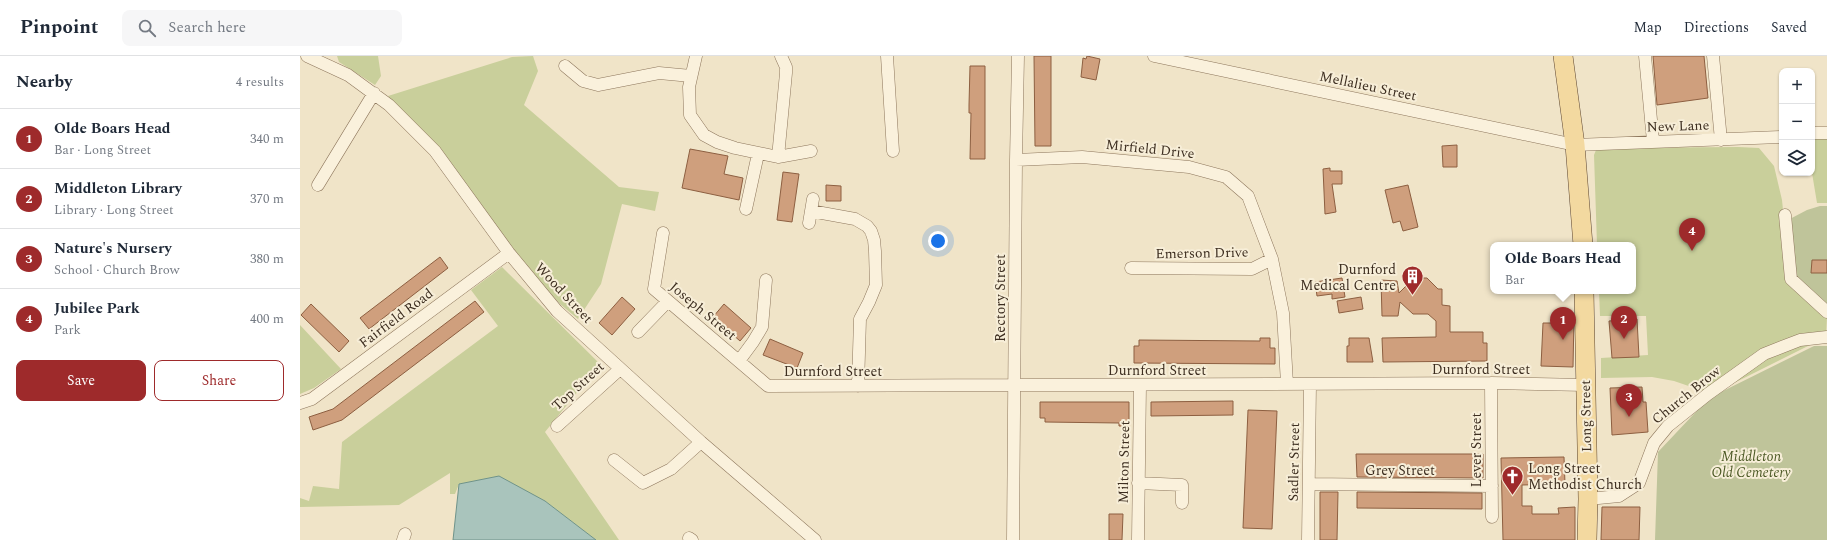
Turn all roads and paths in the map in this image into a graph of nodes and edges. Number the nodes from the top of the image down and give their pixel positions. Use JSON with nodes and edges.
{"nodes":[{"id":1,"x":696,"y":56,"type":"edge"},
{"id":2,"x":781,"y":56,"type":"edge"},
{"id":3,"x":887,"y":56,"type":"edge"},
{"id":4,"x":1018,"y":56,"type":"edge"},
{"id":5,"x":1154,"y":56,"type":"edge"},
{"id":6,"x":1563,"y":56,"type":"edge"},
{"id":7,"x":1645,"y":56,"type":"edge"},
{"id":8,"x":1713,"y":56,"type":"edge"},
{"id":9,"x":311,"y":57,"type":"edge"},
{"id":10,"x":565,"y":66,"type":"dead end"},
{"id":11,"x":691,"y":76,"type":"junction"},
{"id":12,"x":374,"y":93,"type":"junction"},
{"id":13,"x":1815,"y":133,"type":"edge"},
{"id":14,"x":1827,"y":133,"type":"edge"},
{"id":15,"x":1779,"y":137,"type":"edge"},
{"id":16,"x":1721,"y":140,"type":"junction"},
{"id":17,"x":1653,"y":141,"type":"junction"},
{"id":18,"x":1575,"y":145,"type":"junction"},
{"id":19,"x":811,"y":151,"type":"dead end"},
{"id":20,"x":894,"y":151,"type":"dead end"},
{"id":21,"x":758,"y":154,"type":"junction"},
{"id":22,"x":778,"y":157,"type":"junction"},
{"id":23,"x":1016,"y":160,"type":"junction"},
{"id":24,"x":318,"y":185,"type":"dead end"},
{"id":25,"x":746,"y":209,"type":"dead end"},
{"id":26,"x":811,"y":211,"type":"dead end"},
{"id":27,"x":1785,"y":215,"type":"dead end"},
{"id":28,"x":663,"y":233,"type":"dead end"},
{"id":29,"x":1583,"y":242,"type":"edge"},
{"id":30,"x":509,"y":253,"type":"junction"},
{"id":31,"x":1272,"y":259,"type":"junction"},
{"id":32,"x":1131,"y":268,"type":"dead end"},
{"id":33,"x":766,"y":280,"type":"dead end"},
{"id":34,"x":1584,"y":294,"type":"edge"},
{"id":35,"x":668,"y":301,"type":"junction"},
{"id":36,"x":1827,"y":312,"type":"edge"},
{"id":37,"x":638,"y":332,"type":"dead end"},
{"id":38,"x":1827,"y":337,"type":"edge"},
{"id":39,"x":739,"y":361,"type":"junction"},
{"id":40,"x":620,"y":369,"type":"junction"},
{"id":41,"x":1491,"y":383,"type":"junction"},
{"id":42,"x":1287,"y":384,"type":"junction"},
{"id":43,"x":1310,"y":384,"type":"junction"},
{"id":44,"x":1014,"y":385,"type":"junction"},
{"id":45,"x":1140,"y":385,"type":"junction"},
{"id":46,"x":1585,"y":385,"type":"junction"},
{"id":47,"x":858,"y":386,"type":"junction"},
{"id":48,"x":300,"y":403,"type":"edge"},
{"id":49,"x":557,"y":426,"type":"dead end"},
{"id":50,"x":701,"y":442,"type":"junction"},
{"id":51,"x":614,"y":460,"type":"dead end"},
{"id":52,"x":1138,"y":483,"type":"junction"},
{"id":53,"x":1309,"y":484,"type":"junction"},
{"id":54,"x":1492,"y":486,"type":"junction"},
{"id":55,"x":1588,"y":499,"type":"junction"},
{"id":56,"x":1182,"y":503,"type":"dead end"},
{"id":57,"x":1492,"y":517,"type":"dead end"},
{"id":58,"x":814,"y":540,"type":"edge"},
{"id":59,"x":1013,"y":540,"type":"edge"},
{"id":60,"x":1138,"y":540,"type":"edge"},
{"id":61,"x":1308,"y":540,"type":"edge"},
{"id":62,"x":1587,"y":540,"type":"edge"}],
"edges":[{"from":1,"to":11,"type":"street"},
{"from":2,"to":22,"type":"street"},
{"from":3,"to":20,"type":"street"},
{"from":4,"to":23,"type":"street","name":"Rectory Street"},
{"from":5,"to":18,"type":"street","name":"Mellalieu Street"},
{"from":6,"to":18,"type":"main road"},
{"from":7,"to":17,"type":"street"},
{"from":8,"to":16,"type":"street"},
{"from":9,"to":12,"type":"street","name":"Wood Street"},
{"from":10,"to":11,"type":"street"},
{"from":11,"to":21,"type":"street"},
{"from":12,"to":24,"type":"street"},
{"from":12,"to":30,"type":"street","name":"Wood Street"},
{"from":13,"to":14,"type":"street"},
{"from":15,"to":16,"type":"street","name":"New Lane"},
{"from":16,"to":17,"type":"street","name":"New Lane"},
{"from":17,"to":18,"type":"street","name":"New Lane"},
{"from":18,"to":29,"type":"main road"},
{"from":19,"to":22,"type":"street"},
{"from":21,"to":22,"type":"street"},
{"from":21,"to":25,"type":"street"},
{"from":23,"to":31,"type":"street","name":"Mirfield Drive"},
{"from":23,"to":44,"type":"street","name":"Rectory Street"},
{"from":26,"to":47,"type":"street"},
{"from":27,"to":36,"type":"street"},
{"from":28,"to":35,"type":"street","name":"Joseph Street"},
{"from":30,"to":40,"type":"street","name":"Wood Street"},
{"from":30,"to":48,"type":"street","name":"Fairfield Road"},
{"from":31,"to":32,"type":"street","name":"Emerson Drive"},
{"from":31,"to":42,"type":"street","name":"Mirfield Drive"},
{"from":33,"to":39,"type":"street"},
{"from":34,"to":46,"type":"main road","name":"Long Street"},
{"from":35,"to":37,"type":"street"},
{"from":35,"to":39,"type":"street","name":"Joseph Street"},
{"from":38,"to":55,"type":"street","name":"Church Brow"},
{"from":39,"to":47,"type":"street","name":"Durnford Street"},
{"from":40,"to":49,"type":"street","name":"Top Street"},
{"from":40,"to":50,"type":"street","name":"Wood Street"},
{"from":41,"to":43,"type":"street","name":"Durnford Street"},
{"from":41,"to":46,"type":"street","name":"Durnford Street"},
{"from":41,"to":54,"type":"street","name":"Lever Street"},
{"from":42,"to":43,"type":"street","name":"Durnford Street"},
{"from":42,"to":45,"type":"street","name":"Durnford Street"},
{"from":43,"to":53,"type":"street","name":"Sadler Street"},
{"from":44,"to":45,"type":"street","name":"Durnford Street"},
{"from":44,"to":47,"type":"street","name":"Durnford Street"},
{"from":44,"to":59,"type":"street","name":"Rectory Street"},
{"from":45,"to":52,"type":"street","name":"Milton Street"},
{"from":46,"to":55,"type":"main road","name":"Long Street"},
{"from":50,"to":51,"type":"street"},
{"from":50,"to":58,"type":"street","name":"Wood Street"},
{"from":52,"to":56,"type":"street"},
{"from":52,"to":60,"type":"street","name":"Milton Street"},
{"from":53,"to":54,"type":"street","name":"Grey Street"},
{"from":53,"to":61,"type":"street","name":"Sadler Street"},
{"from":54,"to":57,"type":"street","name":"Lever Street"},
{"from":55,"to":62,"type":"main road","name":"Long Street"}]}
